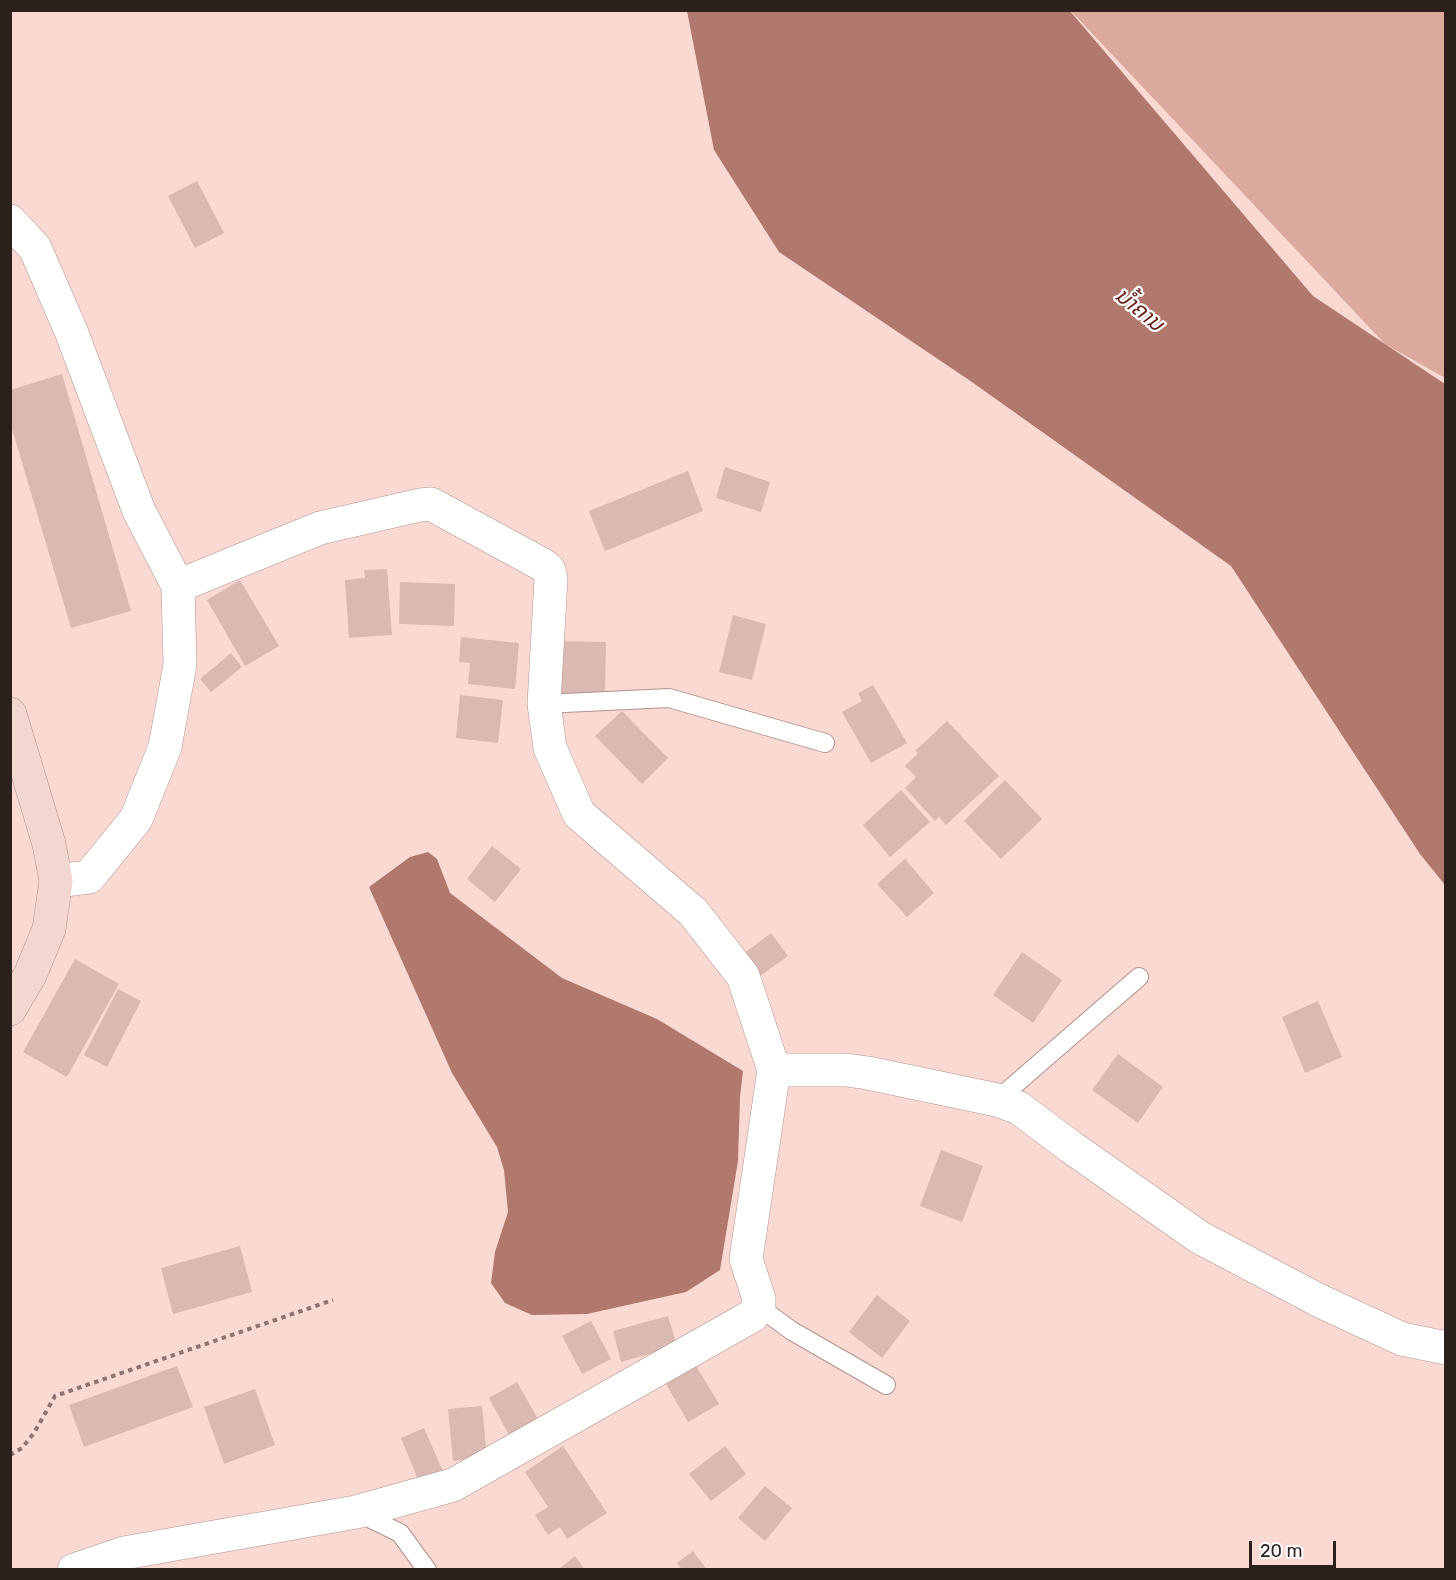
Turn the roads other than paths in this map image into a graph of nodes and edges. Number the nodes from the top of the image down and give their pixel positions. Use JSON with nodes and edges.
{"nodes":[{"id":1,"x":10,"y":221,"type":"edge"},
{"id":2,"x":178,"y":586,"type":"junction"},
{"id":3,"x":544,"y":704,"type":"junction"},
{"id":4,"x":10,"y":714,"type":"edge"},
{"id":5,"x":825,"y":743,"type":"dead end"},
{"id":6,"x":56,"y":881,"type":"junction"},
{"id":7,"x":1139,"y":977,"type":"dead end"},
{"id":8,"x":10,"y":1009,"type":"edge"},
{"id":9,"x":774,"y":1071,"type":"junction"},
{"id":10,"x":997,"y":1100,"type":"junction"},
{"id":11,"x":759,"y":1307,"type":"junction"},
{"id":12,"x":1446,"y":1348,"type":"edge"},
{"id":13,"x":886,"y":1384,"type":"dead end"},
{"id":14,"x":356,"y":1512,"type":"junction"},
{"id":15,"x":74,"y":1569,"type":"edge"},
{"id":16,"x":427,"y":1569,"type":"edge"}],
"edges":[{"from":1,"to":2,"type":"street"},
{"from":2,"to":3,"type":"street"},
{"from":2,"to":6,"type":"street"},
{"from":3,"to":5,"type":"lane"},
{"from":3,"to":9,"type":"street"},
{"from":4,"to":6,"type":"street"},
{"from":6,"to":8,"type":"street"},
{"from":7,"to":10,"type":"lane"},
{"from":9,"to":10,"type":"street"},
{"from":9,"to":11,"type":"street"},
{"from":10,"to":12,"type":"street"},
{"from":11,"to":13,"type":"lane"},
{"from":11,"to":14,"type":"street"},
{"from":14,"to":15,"type":"street"},
{"from":14,"to":16,"type":"lane"}]}
